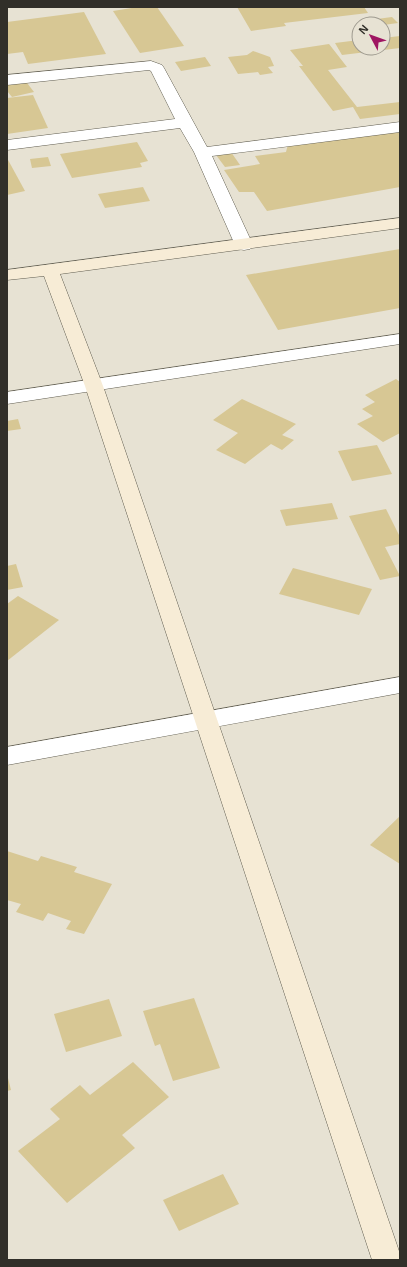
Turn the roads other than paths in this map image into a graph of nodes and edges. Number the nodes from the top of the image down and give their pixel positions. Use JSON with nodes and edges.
{"nodes":[{"id":1,"x":7,"y":80,"type":"edge"},
{"id":2,"x":185,"y":123,"type":"junction"},
{"id":3,"x":400,"y":127,"type":"edge"},
{"id":4,"x":7,"y":146,"type":"edge"},
{"id":5,"x":202,"y":152,"type":"junction"},
{"id":6,"x":400,"y":223,"type":"edge"},
{"id":7,"x":244,"y":245,"type":"junction"},
{"id":8,"x":50,"y":270,"type":"junction"},
{"id":9,"x":7,"y":275,"type":"edge"},
{"id":10,"x":400,"y":339,"type":"edge"},
{"id":11,"x":94,"y":386,"type":"junction"},
{"id":12,"x":7,"y":398,"type":"edge"},
{"id":13,"x":400,"y":685,"type":"edge"},
{"id":14,"x":206,"y":720,"type":"junction"},
{"id":15,"x":7,"y":756,"type":"edge"},
{"id":16,"x":400,"y":1259,"type":"edge"},
{"id":17,"x":387,"y":1260,"type":"edge"},
{"id":18,"x":396,"y":1260,"type":"edge"}],
"edges":[{"from":1,"to":2,"type":"street"},
{"from":2,"to":4,"type":"street"},
{"from":2,"to":5,"type":"street"},
{"from":3,"to":5,"type":"street"},
{"from":5,"to":7,"type":"street"},
{"from":6,"to":7,"type":"street"},
{"from":7,"to":8,"type":"street"},
{"from":8,"to":9,"type":"street"},
{"from":8,"to":11,"type":"street"},
{"from":10,"to":11,"type":"street"},
{"from":11,"to":12,"type":"street"},
{"from":11,"to":14,"type":"street"},
{"from":13,"to":14,"type":"street"},
{"from":14,"to":15,"type":"street"},
{"from":14,"to":17,"type":"street"},
{"from":16,"to":18,"type":"street"}]}
